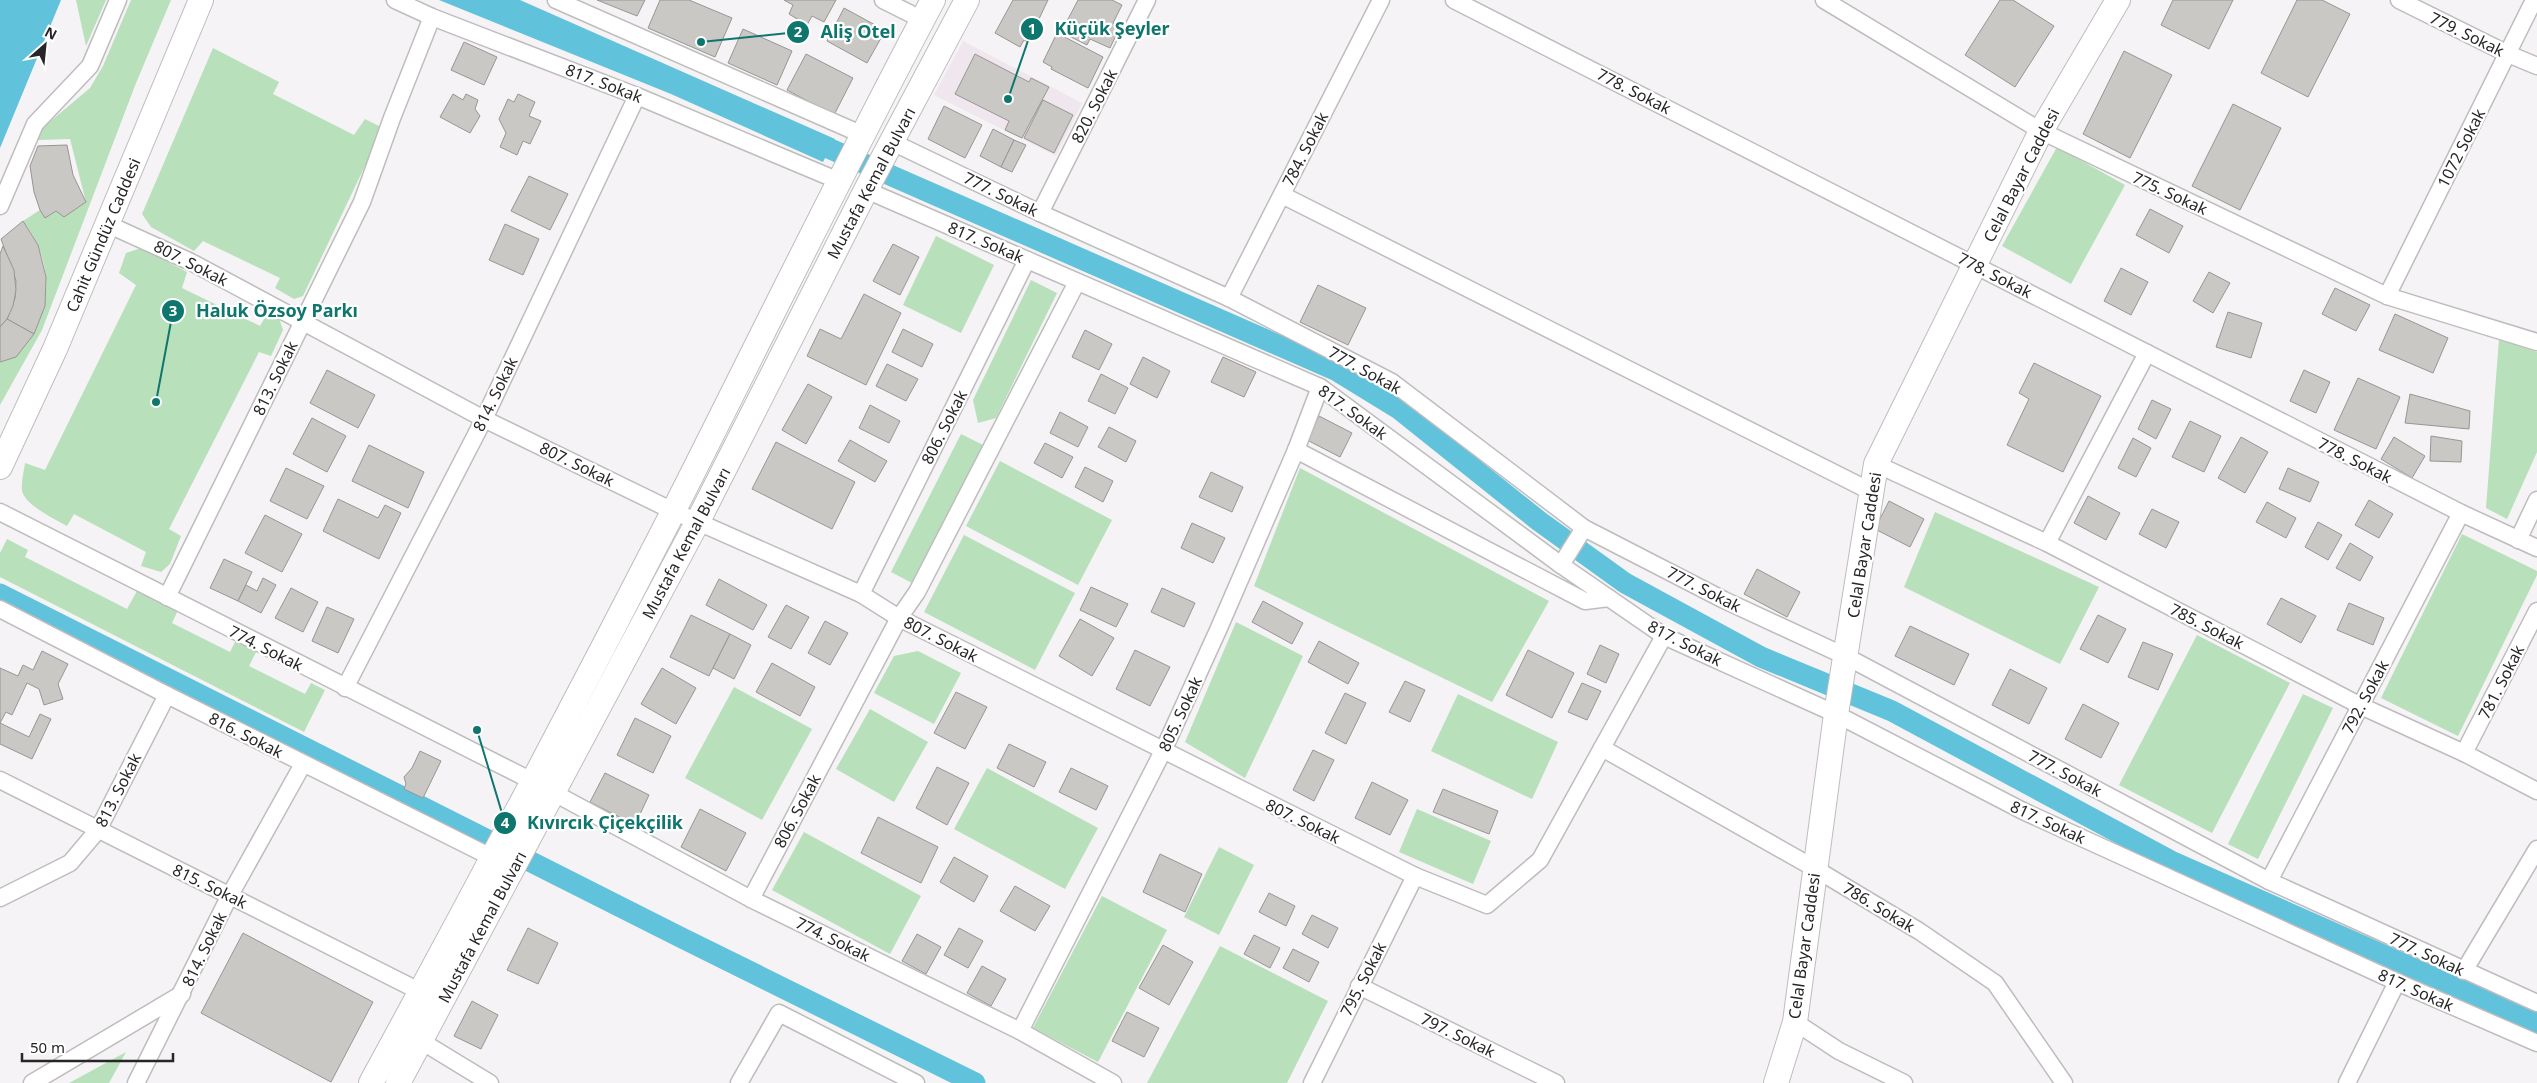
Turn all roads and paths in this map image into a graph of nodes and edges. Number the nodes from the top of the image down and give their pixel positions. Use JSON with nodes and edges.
{"nodes":[{"id":1,"x":118,"y":0,"type":"edge"},
{"id":2,"x":201,"y":0,"type":"edge"},
{"id":3,"x":395,"y":0,"type":"edge"},
{"id":4,"x":556,"y":0,"type":"edge"},
{"id":5,"x":883,"y":0,"type":"edge"},
{"id":6,"x":967,"y":0,"type":"edge"},
{"id":7,"x":1147,"y":0,"type":"edge"},
{"id":8,"x":1381,"y":0,"type":"edge"},
{"id":9,"x":1454,"y":0,"type":"edge"},
{"id":10,"x":1824,"y":0,"type":"edge"},
{"id":11,"x":2118,"y":0,"type":"edge"},
{"id":12,"x":2399,"y":0,"type":"edge"},
{"id":13,"x":2534,"y":0,"type":"edge"},
{"id":14,"x":928,"y":10,"type":"edge"},
{"id":15,"x":432,"y":17,"type":"junction"},
{"id":16,"x":2508,"y":54,"type":"junction"},
{"id":17,"x":2537,"y":66,"type":"edge"},
{"id":18,"x":637,"y":96,"type":"junction"},
{"id":19,"x":2041,"y":131,"type":"junction"},
{"id":20,"x":863,"y":135,"type":"junction"},
{"id":21,"x":892,"y":142,"type":"junction"},
{"id":22,"x":839,"y":181,"type":"junction"},
{"id":23,"x":866,"y":190,"type":"junction"},
{"id":24,"x":1282,"y":195,"type":"junction"},
{"id":25,"x":0,"y":206,"type":"edge"},
{"id":26,"x":1040,"y":213,"type":"junction"},
{"id":27,"x":107,"y":224,"type":"junction"},
{"id":28,"x":1027,"y":260,"type":"junction"},
{"id":29,"x":1976,"y":265,"type":"junction"},
{"id":30,"x":1077,"y":282,"type":"junction"},
{"id":31,"x":2387,"y":296,"type":"junction"},
{"id":32,"x":1229,"y":298,"type":"junction"},
{"id":33,"x":303,"y":322,"type":"junction"},
{"id":34,"x":2537,"y":342,"type":"edge"},
{"id":35,"x":2147,"y":354,"type":"junction"},
{"id":36,"x":1320,"y":387,"type":"junction"},
{"id":37,"x":484,"y":419,"type":"junction"},
{"id":38,"x":1296,"y":450,"type":"junction"},
{"id":39,"x":1876,"y":464,"type":"junction"},
{"id":40,"x":0,"y":467,"type":"edge"},
{"id":41,"x":1872,"y":492,"type":"junction"},
{"id":42,"x":2537,"y":500,"type":"edge"},
{"id":43,"x":673,"y":511,"type":"junction"},
{"id":44,"x":0,"y":512,"type":"edge"},
{"id":45,"x":2461,"y":513,"type":"junction"},
{"id":46,"x":698,"y":521,"type":"junction"},
{"id":47,"x":1584,"y":528,"type":"junction"},
{"id":48,"x":2518,"y":540,"type":"junction"},
{"id":49,"x":2047,"y":543,"type":"junction"},
{"id":50,"x":2537,"y":548,"type":"edge"},
{"id":51,"x":1561,"y":565,"type":"junction"},
{"id":52,"x":861,"y":594,"type":"junction"},
{"id":53,"x":167,"y":597,"type":"junction"},
{"id":54,"x":1609,"y":598,"type":"junction"},
{"id":55,"x":0,"y":609,"type":"edge"},
{"id":56,"x":2537,"y":611,"type":"edge"},
{"id":57,"x":899,"y":618,"type":"junction"},
{"id":58,"x":1664,"y":636,"type":"junction"},
{"id":59,"x":1847,"y":657,"type":"junction"},
{"id":60,"x":344,"y":688,"type":"junction"},
{"id":61,"x":166,"y":695,"type":"junction"},
{"id":62,"x":2361,"y":706,"type":"junction"},
{"id":63,"x":1836,"y":714,"type":"junction"},
{"id":64,"x":1602,"y":748,"type":"junction"},
{"id":65,"x":1163,"y":751,"type":"junction"},
{"id":66,"x":2464,"y":753,"type":"junction"},
{"id":67,"x":303,"y":764,"type":"junction"},
{"id":68,"x":0,"y":780,"type":"edge"},
{"id":69,"x":544,"y":788,"type":"junction"},
{"id":70,"x":2537,"y":791,"type":"edge"},
{"id":71,"x":98,"y":830,"type":"junction"},
{"id":72,"x":2537,"y":849,"type":"edge"},
{"id":73,"x":503,"y":865,"type":"junction"},
{"id":74,"x":1814,"y":868,"type":"junction"},
{"id":75,"x":1415,"y":876,"type":"junction"},
{"id":76,"x":2269,"y":881,"type":"junction"},
{"id":77,"x":230,"y":895,"type":"junction"},
{"id":78,"x":0,"y":898,"type":"edge"},
{"id":79,"x":751,"y":899,"type":"junction"},
{"id":80,"x":2464,"y":971,"type":"junction"},
{"id":81,"x":2396,"y":982,"type":"junction"},
{"id":82,"x":1359,"y":986,"type":"junction"},
{"id":83,"x":421,"y":992,"type":"junction"},
{"id":84,"x":182,"y":994,"type":"junction"},
{"id":85,"x":2537,"y":1003,"type":"edge"},
{"id":86,"x":1795,"y":1022,"type":"junction"},
{"id":87,"x":1020,"y":1031,"type":"junction"},
{"id":88,"x":421,"y":1041,"type":"junction"},
{"id":89,"x":2537,"y":1043,"type":"edge"},
{"id":90,"x":32,"y":1083,"type":"edge"},
{"id":91,"x":136,"y":1083,"type":"edge"},
{"id":92,"x":371,"y":1083,"type":"edge"},
{"id":93,"x":398,"y":1083,"type":"edge"},
{"id":94,"x":490,"y":1083,"type":"edge"},
{"id":95,"x":739,"y":1083,"type":"edge"},
{"id":96,"x":916,"y":1083,"type":"edge"},
{"id":97,"x":1113,"y":1083,"type":"edge"},
{"id":98,"x":1312,"y":1083,"type":"edge"},
{"id":99,"x":1556,"y":1083,"type":"edge"},
{"id":100,"x":1776,"y":1083,"type":"edge"},
{"id":101,"x":1904,"y":1083,"type":"edge"},
{"id":102,"x":2064,"y":1083,"type":"edge"},
{"id":103,"x":2348,"y":1083,"type":"edge"}],
"edges":[{"from":1,"to":25,"type":"street"},
{"from":2,"to":27,"type":"main road","name":"Cahit Gündüz Caddesi"},
{"from":3,"to":15,"type":"street","name":"817. Sokak"},
{"from":4,"to":20,"type":"street"},
{"from":5,"to":14,"type":"street"},
{"from":6,"to":21,"type":"main road","name":"Mustafa Kemal Bulvarı"},
{"from":7,"to":26,"type":"street","name":"820. Sokak"},
{"from":8,"to":24,"type":"street","name":"784. Sokak"},
{"from":9,"to":29,"type":"street","name":"778. Sokak"},
{"from":10,"to":19,"type":"street","name":"775. Sokak"},
{"from":11,"to":19,"type":"main road","name":"Celal Bayar Caddesi"},
{"from":12,"to":16,"type":"street","name":"779. Sokak"},
{"from":13,"to":16,"type":"street","name":"1072 Sokak"},
{"from":14,"to":20,"type":"main road","name":"Mustafa Kemal Bulvarı"},
{"from":15,"to":18,"type":"street","name":"817. Sokak"},
{"from":15,"to":33,"type":"street","name":"813. Sokak"},
{"from":16,"to":17,"type":"street","name":"779. Sokak"},
{"from":16,"to":31,"type":"street","name":"1072 Sokak"},
{"from":18,"to":22,"type":"street","name":"817. Sokak"},
{"from":18,"to":37,"type":"street","name":"814. Sokak"},
{"from":19,"to":29,"type":"main road","name":"Celal Bayar Caddesi"},
{"from":19,"to":31,"type":"street","name":"775. Sokak"},
{"from":20,"to":22,"type":"main road","name":"Mustafa Kemal Bulvarı"},
{"from":21,"to":23,"type":"main road","name":"Mustafa Kemal Bulvarı"},
{"from":21,"to":26,"type":"street","name":"777. Sokak"},
{"from":22,"to":43,"type":"main road","name":"Mustafa Kemal Bulvarı"},
{"from":23,"to":28,"type":"street","name":"817. Sokak"},
{"from":23,"to":46,"type":"main road","name":"Mustafa Kemal Bulvarı"},
{"from":24,"to":32,"type":"street","name":"784. Sokak"},
{"from":24,"to":41,"type":"street"},
{"from":26,"to":32,"type":"street","name":"777. Sokak"},
{"from":27,"to":33,"type":"street","name":"807. Sokak"},
{"from":27,"to":40,"type":"main road","name":"Cahit Gündüz Caddesi"},
{"from":28,"to":30,"type":"street","name":"817. Sokak"},
{"from":28,"to":52,"type":"street","name":"806. Sokak"},
{"from":29,"to":35,"type":"street","name":"778. Sokak"},
{"from":29,"to":39,"type":"main road","name":"Celal Bayar Caddesi"},
{"from":30,"to":36,"type":"street","name":"817. Sokak"},
{"from":30,"to":57,"type":"street","name":"806. Sokak"},
{"from":31,"to":34,"type":"street","name":"775. Sokak"},
{"from":32,"to":47,"type":"street","name":"777. Sokak"},
{"from":33,"to":37,"type":"street","name":"807. Sokak"},
{"from":33,"to":53,"type":"street","name":"813. Sokak"},
{"from":35,"to":45,"type":"street","name":"778. Sokak"},
{"from":35,"to":49,"type":"street"},
{"from":36,"to":38,"type":"street","name":"805. Sokak"},
{"from":36,"to":51,"type":"street","name":"817. Sokak"},
{"from":37,"to":43,"type":"street","name":"807. Sokak"},
{"from":37,"to":60,"type":"street","name":"814. Sokak"},
{"from":38,"to":54,"type":"street"},
{"from":38,"to":65,"type":"street","name":"805. Sokak"},
{"from":39,"to":41,"type":"main road","name":"Celal Bayar Caddesi"},
{"from":39,"to":49,"type":"street","name":"785. Sokak"},
{"from":41,"to":59,"type":"main road","name":"Celal Bayar Caddesi"},
{"from":42,"to":48,"type":"street"},
{"from":43,"to":46,"type":"street","name":"807. Sokak"},
{"from":43,"to":69,"type":"main road","name":"Mustafa Kemal Bulvarı"},
{"from":44,"to":53,"type":"street","name":"774. Sokak"},
{"from":45,"to":48,"type":"street","name":"778. Sokak"},
{"from":45,"to":62,"type":"street","name":"792. Sokak"},
{"from":46,"to":52,"type":"street","name":"807. Sokak"},
{"from":46,"to":69,"type":"main road","name":"Mustafa Kemal Bulvarı"},
{"from":47,"to":51,"type":"street"},
{"from":47,"to":59,"type":"street","name":"777. Sokak"},
{"from":48,"to":50,"type":"street","name":"778. Sokak"},
{"from":49,"to":62,"type":"street","name":"785. Sokak"},
{"from":51,"to":54,"type":"street","name":"817. Sokak"},
{"from":52,"to":57,"type":"street","name":"807. Sokak"},
{"from":53,"to":60,"type":"street","name":"774. Sokak"},
{"from":54,"to":58,"type":"street","name":"817. Sokak"},
{"from":55,"to":61,"type":"street","name":"816. Sokak"},
{"from":56,"to":66,"type":"street","name":"781. Sokak"},
{"from":57,"to":65,"type":"street","name":"807. Sokak"},
{"from":57,"to":79,"type":"street","name":"806. Sokak"},
{"from":58,"to":63,"type":"street","name":"817. Sokak"},
{"from":58,"to":64,"type":"street","name":"807. Sokak"},
{"from":59,"to":63,"type":"main road","name":"Celal Bayar Caddesi"},
{"from":59,"to":76,"type":"street","name":"777. Sokak"},
{"from":60,"to":69,"type":"street","name":"774. Sokak"},
{"from":61,"to":67,"type":"street","name":"816. Sokak"},
{"from":61,"to":71,"type":"street","name":"813. Sokak"},
{"from":62,"to":66,"type":"street","name":"785. Sokak"},
{"from":62,"to":76,"type":"street","name":"792. Sokak"},
{"from":63,"to":74,"type":"main road","name":"Celal Bayar Caddesi"},
{"from":63,"to":81,"type":"street","name":"817. Sokak"},
{"from":64,"to":74,"type":"street","name":"786. Sokak"},
{"from":64,"to":75,"type":"street","name":"807. Sokak"},
{"from":65,"to":75,"type":"street","name":"807. Sokak"},
{"from":65,"to":87,"type":"street","name":"805. Sokak"},
{"from":66,"to":70,"type":"street","name":"785. Sokak"},
{"from":67,"to":73,"type":"street","name":"816. Sokak"},
{"from":67,"to":77,"type":"street","name":"814. Sokak"},
{"from":68,"to":71,"type":"street","name":"815. Sokak"},
{"from":69,"to":73,"type":"main road","name":"Mustafa Kemal Bulvarı"},
{"from":69,"to":73,"type":"main road","name":"Mustafa Kemal Bulvarı"},
{"from":69,"to":79,"type":"street","name":"774. Sokak"},
{"from":71,"to":77,"type":"street","name":"815. Sokak"},
{"from":71,"to":78,"type":"street","name":"813. Sokak"},
{"from":72,"to":80,"type":"street"},
{"from":73,"to":83,"type":"main road","name":"Mustafa Kemal Bulvarı"},
{"from":73,"to":88,"type":"main road","name":"Mustafa Kemal Bulvarı"},
{"from":74,"to":86,"type":"main road","name":"Celal Bayar Caddesi"},
{"from":74,"to":102,"type":"street","name":"786. Sokak"},
{"from":75,"to":82,"type":"street","name":"795. Sokak"},
{"from":76,"to":80,"type":"street","name":"777. Sokak"},
{"from":77,"to":83,"type":"street","name":"815. Sokak"},
{"from":77,"to":84,"type":"street","name":"814. Sokak"},
{"from":79,"to":87,"type":"street","name":"774. Sokak"},
{"from":80,"to":85,"type":"street","name":"777. Sokak"},
{"from":81,"to":89,"type":"street","name":"817. Sokak"},
{"from":81,"to":103,"type":"street"},
{"from":82,"to":98,"type":"street","name":"795. Sokak"},
{"from":82,"to":99,"type":"street","name":"797. Sokak"},
{"from":83,"to":92,"type":"main road","name":"Mustafa Kemal Bulvarı"},
{"from":84,"to":90,"type":"street"},
{"from":84,"to":91,"type":"street","name":"814. Sokak"},
{"from":86,"to":100,"type":"main road","name":"Celal Bayar Caddesi"},
{"from":86,"to":101,"type":"street"},
{"from":87,"to":97,"type":"street","name":"774. Sokak"},
{"from":88,"to":93,"type":"main road","name":"Mustafa Kemal Bulvarı"},
{"from":88,"to":94,"type":"street"},
{"from":95,"to":96,"type":"street"}]}
